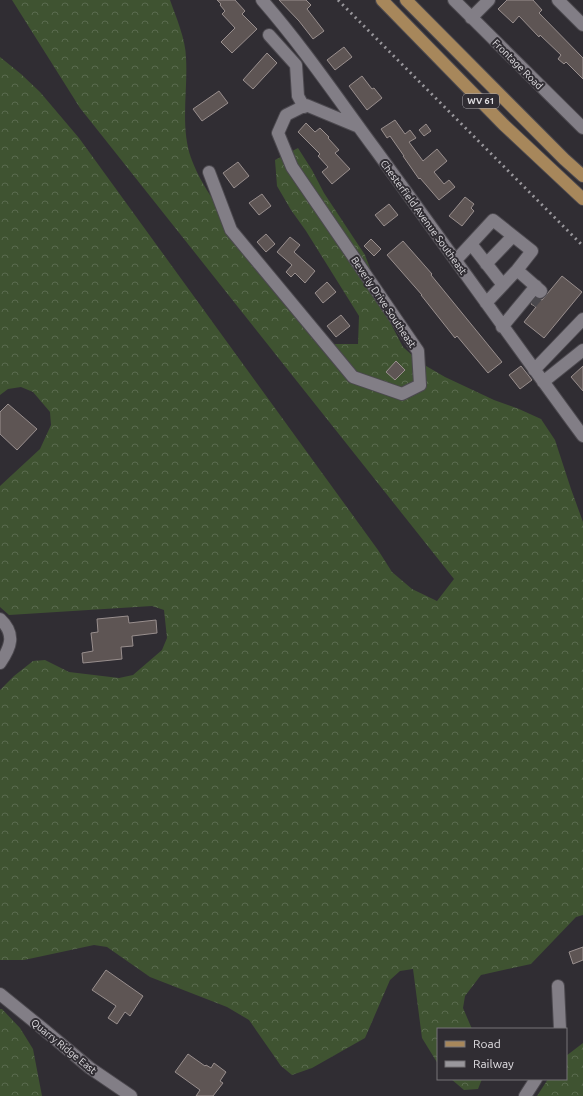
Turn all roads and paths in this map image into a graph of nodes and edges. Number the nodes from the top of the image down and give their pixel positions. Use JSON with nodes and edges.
{"nodes":[{"id":1,"x":262,"y":0,"type":"edge"},
{"id":2,"x":382,"y":0,"type":"edge"},
{"id":3,"x":406,"y":0,"type":"edge"},
{"id":4,"x":454,"y":0,"type":"edge"},
{"id":5,"x":489,"y":0,"type":"edge"},
{"id":6,"x":558,"y":0,"type":"edge"},
{"id":7,"x":471,"y":18,"type":"junction"},
{"id":8,"x":583,"y":25,"type":"edge"},
{"id":9,"x":269,"y":35,"type":"dead end"},
{"id":10,"x":304,"y":107,"type":"junction"},
{"id":11,"x":359,"y":127,"type":"junction"},
{"id":12,"x":583,"y":128,"type":"edge"},
{"id":13,"x":209,"y":172,"type":"dead end"},
{"id":14,"x":583,"y":176,"type":"edge"},
{"id":15,"x":583,"y":199,"type":"edge"},
{"id":16,"x":513,"y":236,"type":"junction"},
{"id":17,"x":471,"y":244,"type":"junction"},
{"id":18,"x":456,"y":260,"type":"junction"},
{"id":19,"x":486,"y":264,"type":"junction"},
{"id":20,"x":517,"y":270,"type":"junction"},
{"id":21,"x":503,"y":286,"type":"junction"},
{"id":22,"x":535,"y":295,"type":"junction"},
{"id":23,"x":486,"y":303,"type":"junction"},
{"id":24,"x":519,"y":307,"type":"junction"},
{"id":25,"x":583,"y":318,"type":"edge"},
{"id":26,"x":502,"y":327,"type":"junction"},
{"id":27,"x":583,"y":350,"type":"edge"},
{"id":28,"x":534,"y":370,"type":"junction"},
{"id":29,"x":543,"y":382,"type":"junction"},
{"id":30,"x":582,"y":432,"type":"edge"},
{"id":31,"x":0,"y":619,"type":"edge"},
{"id":32,"x":0,"y":663,"type":"edge"},
{"id":33,"x":558,"y":986,"type":"dead end"},
{"id":34,"x":0,"y":994,"type":"edge"},
{"id":35,"x":560,"y":1028,"type":"edge"},
{"id":36,"x":535,"y":1080,"type":"edge"},
{"id":37,"x":131,"y":1096,"type":"edge"},
{"id":38,"x":525,"y":1096,"type":"edge"}],
"edges":[{"from":1,"to":11,"type":"street","name":"Chesterfield Avenue Southeast"},
{"from":2,"to":15,"type":"main road","number":"WV 61"},
{"from":3,"to":14,"type":"main road","number":"WV 61"},
{"from":4,"to":7,"type":"street","name":"Frontage Road"},
{"from":5,"to":7,"type":"street"},
{"from":6,"to":8,"type":"street"},
{"from":7,"to":12,"type":"street","name":"Frontage Road"},
{"from":9,"to":10,"type":"street"},
{"from":10,"to":11,"type":"street"},
{"from":10,"to":13,"type":"street","name":"Beverly Drive Southeast"},
{"from":11,"to":18,"type":"street","name":"Chesterfield Avenue Southeast"},
{"from":16,"to":17,"type":"street"},
{"from":16,"to":19,"type":"street"},
{"from":16,"to":20,"type":"street"},
{"from":17,"to":18,"type":"street"},
{"from":17,"to":19,"type":"street"},
{"from":18,"to":23,"type":"street","name":"Chesterfield Avenue Southeast"},
{"from":19,"to":21,"type":"street"},
{"from":20,"to":21,"type":"street"},
{"from":20,"to":22,"type":"street"},
{"from":21,"to":23,"type":"street"},
{"from":22,"to":24,"type":"street"},
{"from":22,"to":24,"type":"street"},
{"from":23,"to":26,"type":"street","name":"Chesterfield Avenue Southeast"},
{"from":24,"to":26,"type":"street"},
{"from":25,"to":28,"type":"street"},
{"from":26,"to":28,"type":"street","name":"Chesterfield Avenue Southeast"},
{"from":27,"to":29,"type":"street"},
{"from":28,"to":29,"type":"street","name":"Chesterfield Avenue Southeast"},
{"from":29,"to":30,"type":"street","name":"Chesterfield Avenue Southeast"},
{"from":31,"to":32,"type":"street"},
{"from":33,"to":35,"type":"street"},
{"from":34,"to":37,"type":"street","name":"Quarry Ridge East"},
{"from":36,"to":38,"type":"street"}]}
